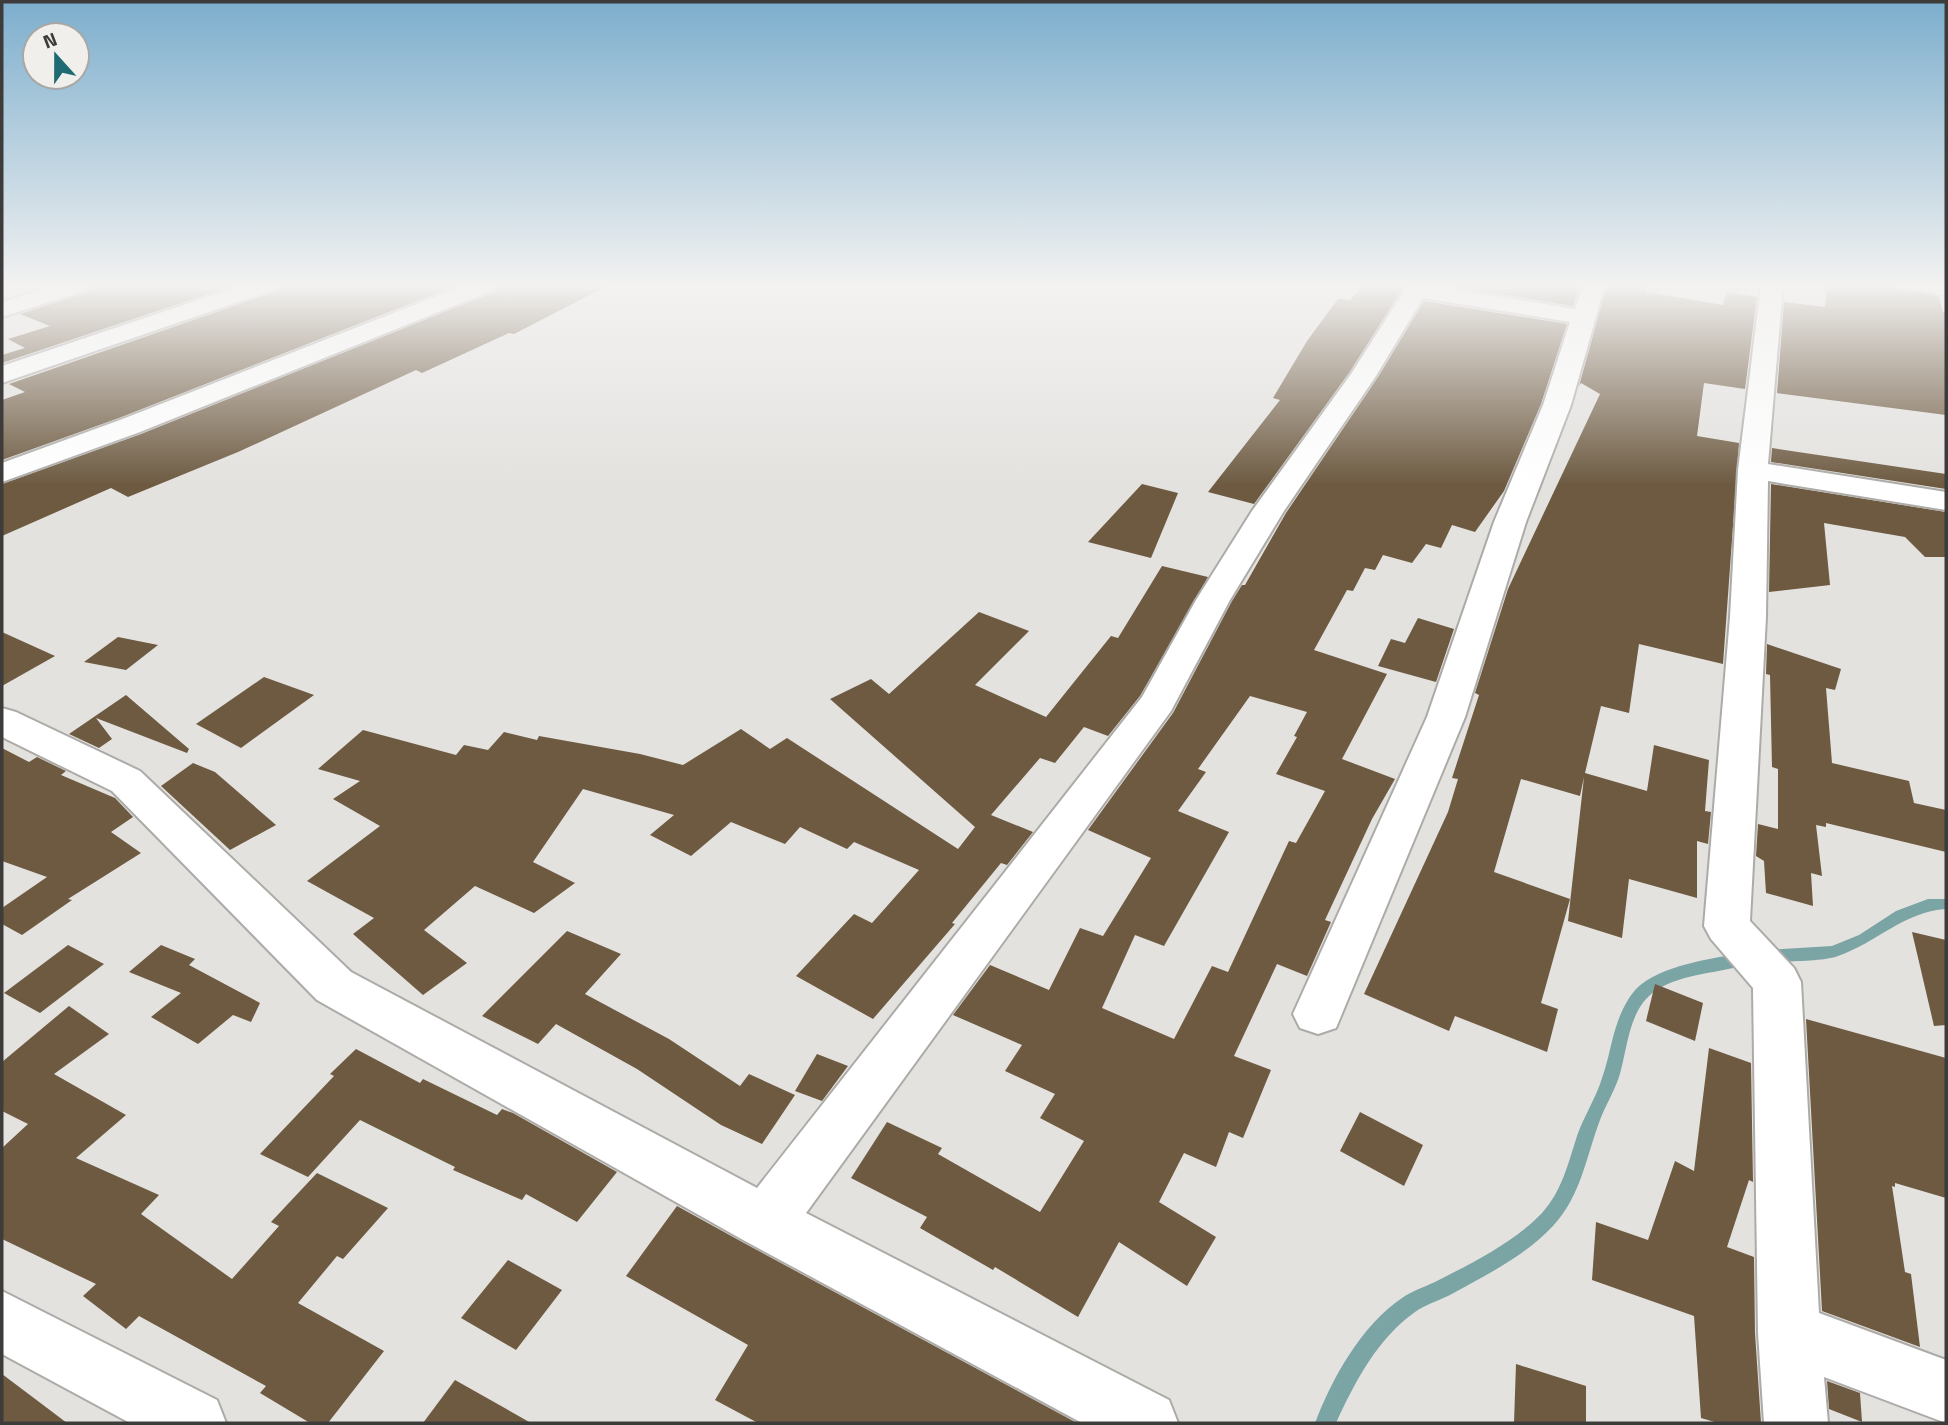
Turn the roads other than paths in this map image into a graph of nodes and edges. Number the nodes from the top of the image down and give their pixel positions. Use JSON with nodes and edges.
{"nodes":[{"id":1,"x":68,"y":352,"type":"edge"},
{"id":2,"x":318,"y":352,"type":"edge"},
{"id":3,"x":1378,"y":352,"type":"edge"},
{"id":4,"x":1572,"y":352,"type":"edge"},
{"id":5,"x":1765,"y":352,"type":"edge"},
{"id":6,"x":2,"y":374,"type":"edge"},
{"id":7,"x":1753,"y":470,"type":"junction"},
{"id":8,"x":2,"y":473,"type":"edge"},
{"id":9,"x":1946,"y":501,"type":"edge"},
{"id":10,"x":2,"y":721,"type":"edge"},
{"id":11,"x":1318,"y":1014,"type":"dead end"},
{"id":12,"x":765,"y":1222,"type":"junction"},
{"id":13,"x":2,"y":1321,"type":"edge"},
{"id":14,"x":1789,"y":1333,"type":"junction"},
{"id":15,"x":1946,"y":1392,"type":"edge"},
{"id":16,"x":194,"y":1423,"type":"edge"},
{"id":17,"x":1146,"y":1423,"type":"edge"},
{"id":18,"x":1797,"y":1423,"type":"edge"}],
"edges":[{"from":1,"to":6,"type":"street"},
{"from":2,"to":8,"type":"street"},
{"from":3,"to":12,"type":"street"},
{"from":4,"to":11,"type":"street"},
{"from":5,"to":7,"type":"street"},
{"from":7,"to":9,"type":"street"},
{"from":7,"to":14,"type":"street"},
{"from":10,"to":12,"type":"street"},
{"from":12,"to":17,"type":"street"},
{"from":13,"to":16,"type":"street"},
{"from":14,"to":15,"type":"street"},
{"from":14,"to":18,"type":"street"}]}
